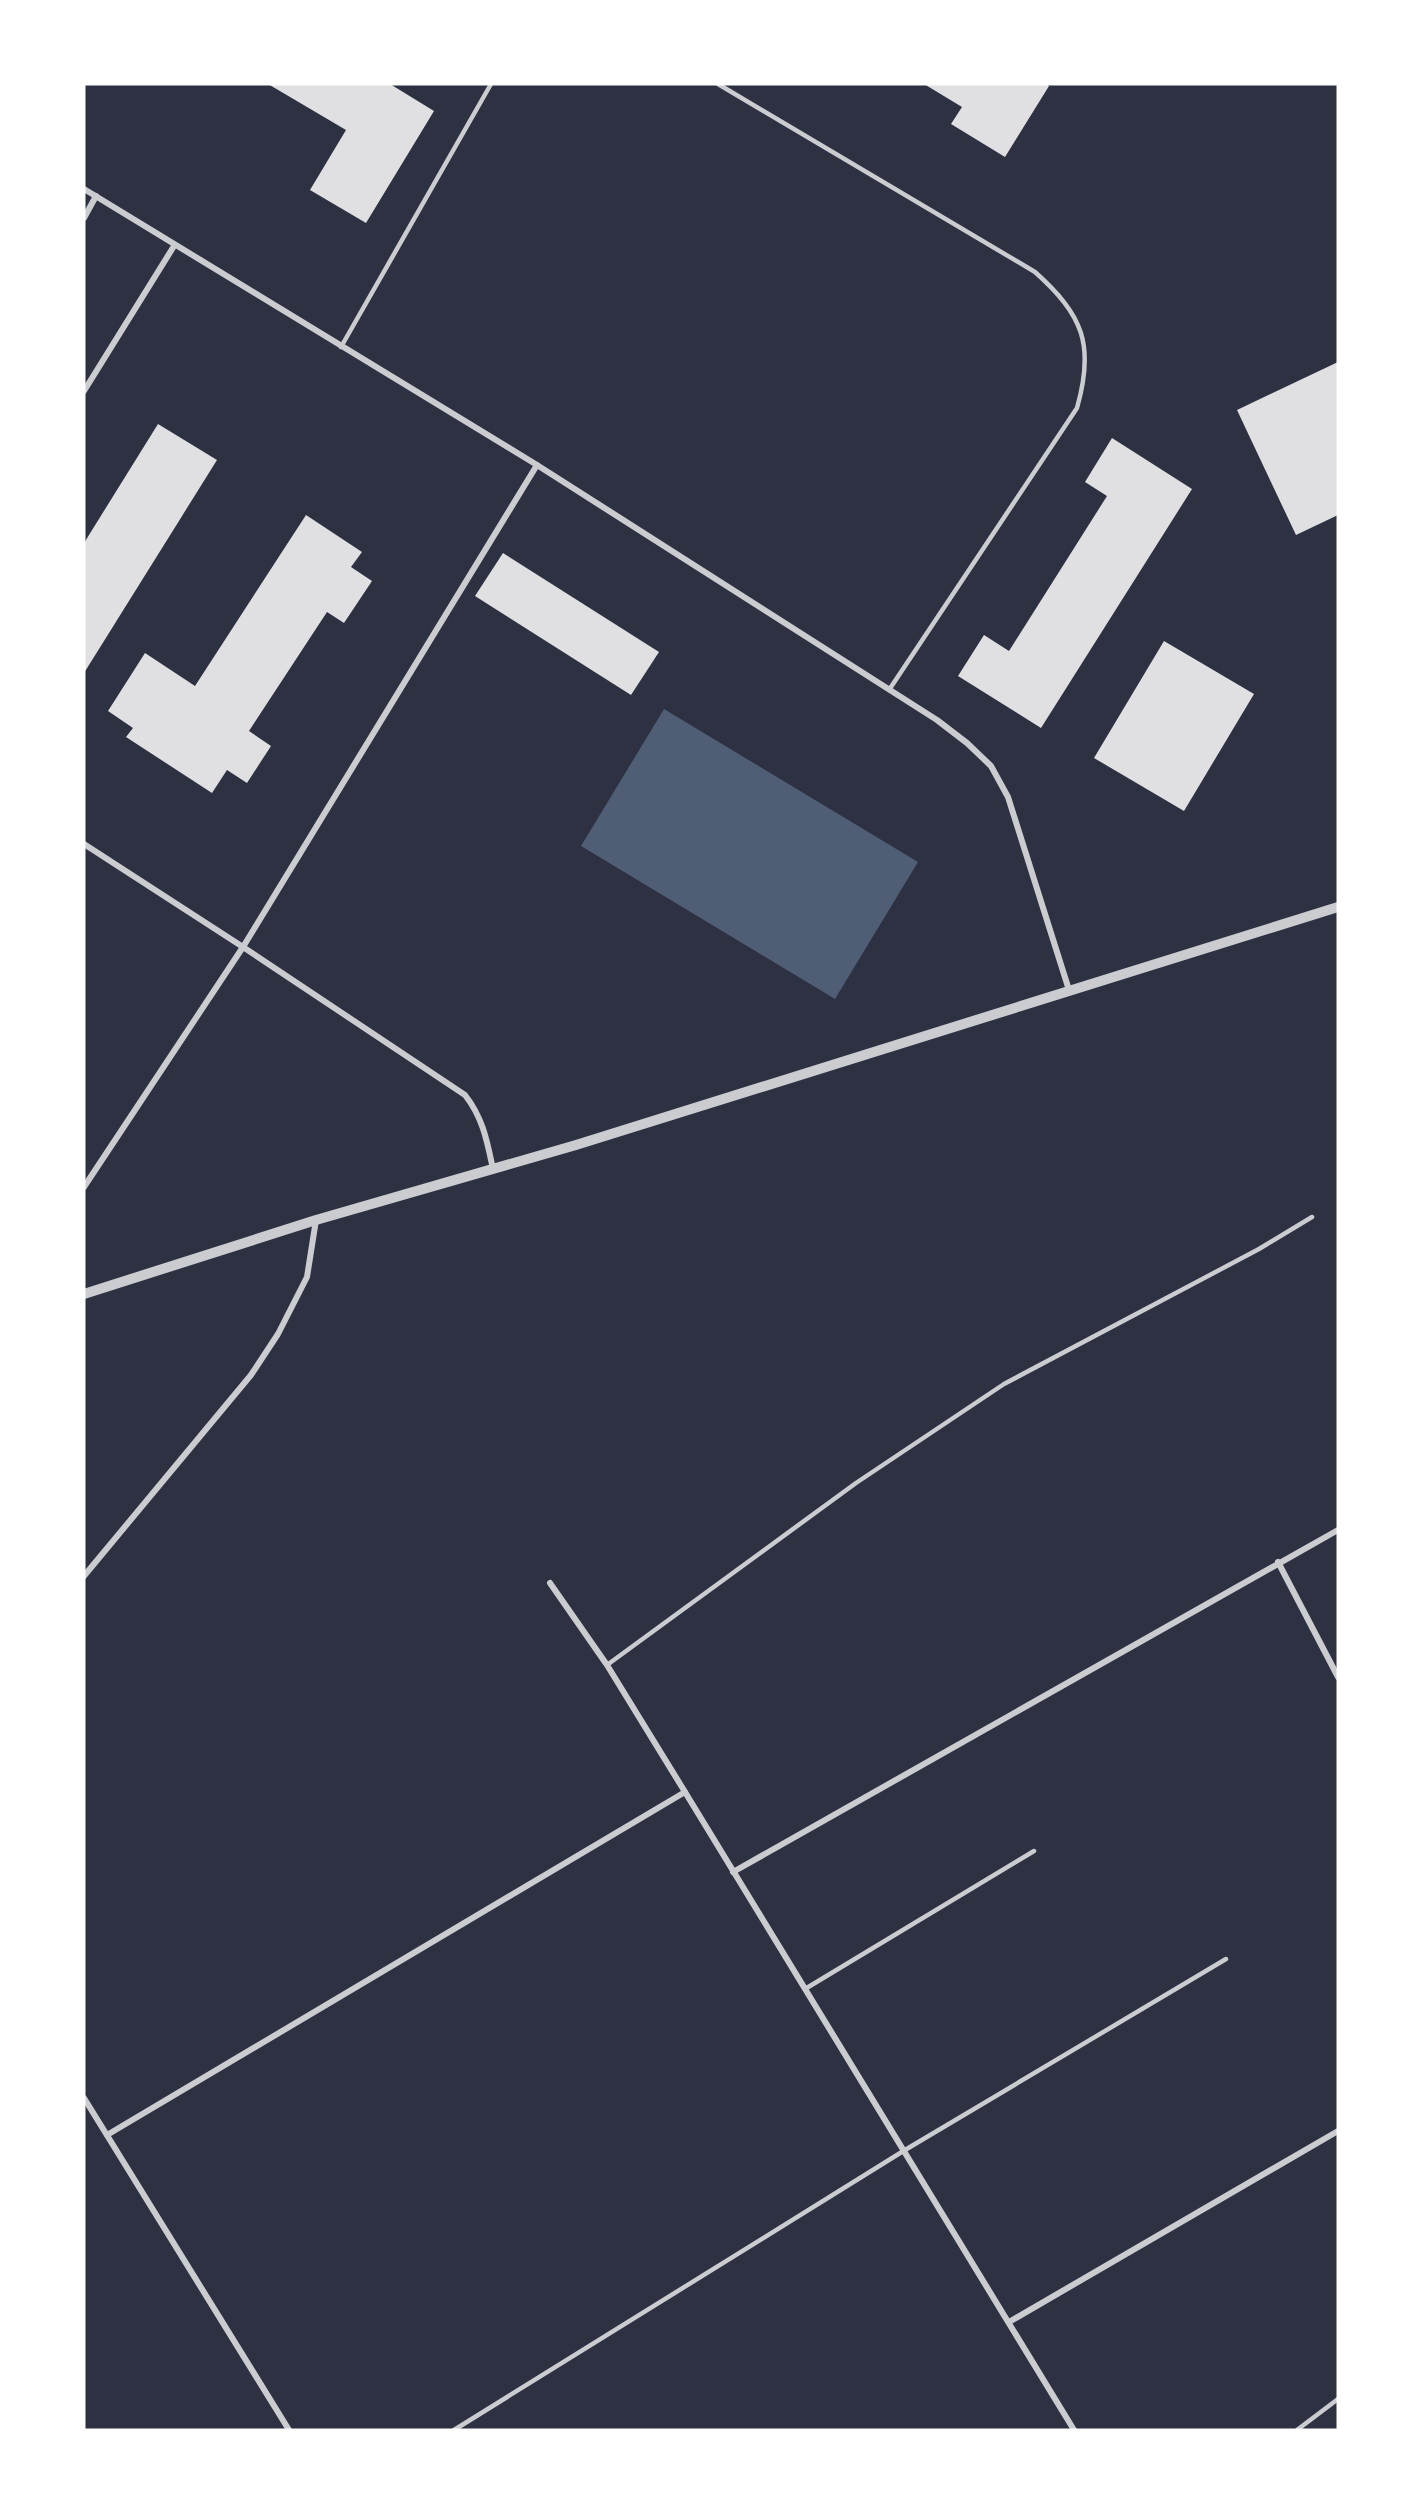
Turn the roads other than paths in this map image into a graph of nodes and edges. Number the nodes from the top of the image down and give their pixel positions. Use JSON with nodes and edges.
{"nodes":[{"id":1,"x":491,"y":84,"type":"edge"},
{"id":2,"x":718,"y":84,"type":"edge"},
{"id":3,"x":84,"y":189,"type":"edge"},
{"id":4,"x":96,"y":196,"type":"junction"},
{"id":5,"x":84,"y":218,"type":"edge"},
{"id":6,"x":174,"y":246,"type":"junction"},
{"id":7,"x":341,"y":347,"type":"junction"},
{"id":8,"x":84,"y":391,"type":"edge"},
{"id":9,"x":537,"y":465,"type":"junction"},
{"id":10,"x":889,"y":690,"type":"junction"},
{"id":11,"x":84,"y":844,"type":"edge"},
{"id":12,"x":1338,"y":907,"type":"edge"},
{"id":13,"x":243,"y":947,"type":"junction"},
{"id":14,"x":1069,"y":990,"type":"junction"},
{"id":15,"x":493,"y":1169,"type":"junction"},
{"id":16,"x":84,"y":1187,"type":"edge"},
{"id":17,"x":1312,"y":1217,"type":"dead end"},
{"id":18,"x":315,"y":1220,"type":"junction"},
{"id":19,"x":84,"y":1294,"type":"edge"},
{"id":20,"x":1338,"y":1530,"type":"edge"},
{"id":21,"x":1278,"y":1562,"type":"junction"},
{"id":22,"x":84,"y":1576,"type":"edge"},
{"id":23,"x":550,"y":1583,"type":"dead end"},
{"id":24,"x":607,"y":1665,"type":"junction"},
{"id":25,"x":1338,"y":1677,"type":"edge"},
{"id":26,"x":685,"y":1792,"type":"junction"},
{"id":27,"x":1034,"y":1851,"type":"dead end"},
{"id":28,"x":733,"y":1872,"type":"junction"},
{"id":29,"x":1226,"y":1959,"type":"dead end"},
{"id":30,"x":806,"y":1989,"type":"junction"},
{"id":31,"x":84,"y":2098,"type":"edge"},
{"id":32,"x":1338,"y":2131,"type":"edge"},
{"id":33,"x":107,"y":2135,"type":"junction"},
{"id":34,"x":905,"y":2150,"type":"junction"},
{"id":35,"x":1009,"y":2322,"type":"junction"},
{"id":36,"x":1338,"y":2399,"type":"edge"},
{"id":37,"x":289,"y":2430,"type":"edge"},
{"id":38,"x":454,"y":2430,"type":"edge"},
{"id":39,"x":1074,"y":2430,"type":"edge"},
{"id":40,"x":1297,"y":2430,"type":"edge"}],
"edges":[{"from":1,"to":7,"type":"lane"},
{"from":2,"to":10,"type":"lane"},
{"from":3,"to":4,"type":"street"},
{"from":4,"to":5,"type":"street"},
{"from":4,"to":6,"type":"street"},
{"from":6,"to":7,"type":"street"},
{"from":6,"to":8,"type":"street"},
{"from":7,"to":9,"type":"street"},
{"from":9,"to":10,"type":"street"},
{"from":9,"to":13,"type":"street"},
{"from":10,"to":14,"type":"street"},
{"from":11,"to":13,"type":"street"},
{"from":12,"to":14,"type":"street"},
{"from":13,"to":15,"type":"street"},
{"from":13,"to":16,"type":"street"},
{"from":14,"to":15,"type":"street"},
{"from":15,"to":18,"type":"street"},
{"from":17,"to":24,"type":"lane"},
{"from":18,"to":19,"type":"street"},
{"from":18,"to":22,"type":"street"},
{"from":20,"to":21,"type":"street"},
{"from":21,"to":25,"type":"street"},
{"from":21,"to":28,"type":"street"},
{"from":23,"to":24,"type":"street"},
{"from":24,"to":26,"type":"street"},
{"from":26,"to":28,"type":"street"},
{"from":26,"to":33,"type":"street"},
{"from":27,"to":30,"type":"lane"},
{"from":28,"to":30,"type":"street"},
{"from":29,"to":34,"type":"lane"},
{"from":30,"to":34,"type":"street"},
{"from":31,"to":33,"type":"street"},
{"from":32,"to":35,"type":"street"},
{"from":33,"to":37,"type":"street"},
{"from":34,"to":35,"type":"street"},
{"from":34,"to":38,"type":"lane"},
{"from":35,"to":39,"type":"street"},
{"from":36,"to":40,"type":"lane"}]}
